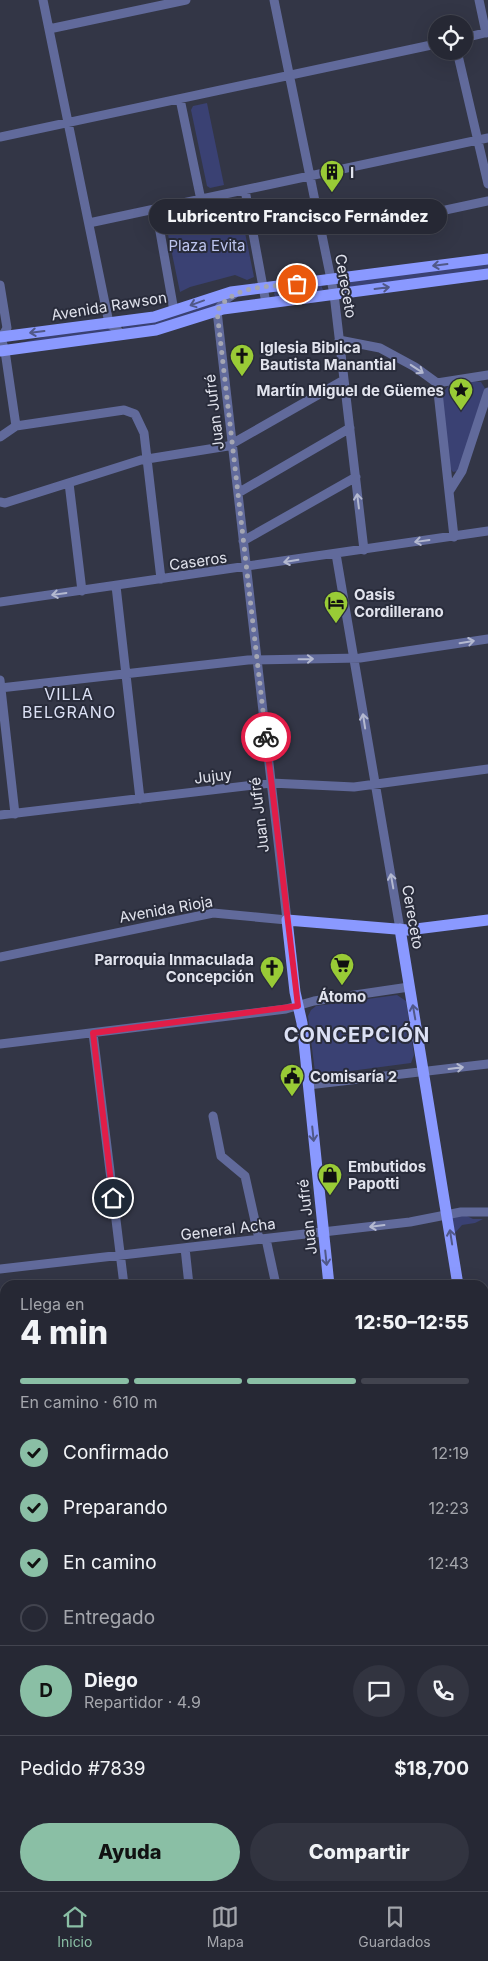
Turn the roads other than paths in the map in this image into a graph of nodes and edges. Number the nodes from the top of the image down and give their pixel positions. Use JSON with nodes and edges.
{"nodes":[{"id":1,"x":43,"y":0,"type":"edge"},
{"id":2,"x":186,"y":0,"type":"edge"},
{"id":3,"x":274,"y":0,"type":"edge"},
{"id":4,"x":479,"y":0,"type":"edge"},
{"id":5,"x":49,"y":29,"type":"junction"},
{"id":6,"x":487,"y":32,"type":"edge"},
{"id":7,"x":473,"y":36,"type":"edge"},
{"id":8,"x":428,"y":46,"type":"edge"},
{"id":9,"x":459,"y":60,"type":"edge"},
{"id":10,"x":290,"y":76,"type":"junction"},
{"id":11,"x":180,"y":99,"type":"junction"},
{"id":12,"x":68,"y":123,"type":"junction"},
{"id":13,"x":0,"y":137,"type":"edge"},
{"id":14,"x":488,"y":138,"type":"edge"},
{"id":15,"x":478,"y":141,"type":"junction"},
{"id":16,"x":310,"y":176,"type":"junction"},
{"id":17,"x":488,"y":184,"type":"edge"},
{"id":18,"x":246,"y":190,"type":"junction"},
{"id":19,"x":201,"y":200,"type":"junction"},
{"id":20,"x":488,"y":200,"type":"edge"},
{"id":21,"x":156,"y":209,"type":"junction"},
{"id":22,"x":345,"y":213,"type":"dead end"},
{"id":23,"x":318,"y":219,"type":"junction"},
{"id":24,"x":89,"y":223,"type":"junction"},
{"id":25,"x":380,"y":224,"type":"dead end"},
{"id":26,"x":488,"y":259,"type":"edge"},
{"id":27,"x":488,"y":274,"type":"edge"},
{"id":28,"x":330,"y":280,"type":"junction"},
{"id":29,"x":0,"y":285,"type":"edge"},
{"id":30,"x":264,"y":288,"type":"junction"},
{"id":31,"x":239,"y":292,"type":"junction"},
{"id":32,"x":334,"y":294,"type":"junction"},
{"id":33,"x":266,"y":303,"type":"junction"},
{"id":34,"x":174,"y":311,"type":"junction"},
{"id":35,"x":217,"y":311,"type":"junction"},
{"id":36,"x":110,"y":323,"type":"junction"},
{"id":37,"x":123,"y":335,"type":"junction"},
{"id":38,"x":0,"y":336,"type":"edge"},
{"id":39,"x":339,"y":340,"type":"junction"},
{"id":40,"x":2,"y":351,"type":"edge"},
{"id":41,"x":488,"y":375,"type":"edge"},
{"id":42,"x":344,"y":380,"type":"junction"},
{"id":43,"x":437,"y":383,"type":"junction"},
{"id":44,"x":488,"y":392,"type":"edge"},
{"id":45,"x":16,"y":426,"type":"junction"},
{"id":46,"x":350,"y":428,"type":"junction"},
{"id":47,"x":0,"y":437,"type":"edge"},
{"id":48,"x":232,"y":444,"type":"junction"},
{"id":49,"x":148,"y":460,"type":"junction"},
{"id":50,"x":356,"y":477,"type":"junction"},
{"id":51,"x":69,"y":483,"type":"junction"},
{"id":52,"x":450,"y":490,"type":"junction"},
{"id":53,"x":238,"y":493,"type":"junction"},
{"id":54,"x":0,"y":502,"type":"edge"},
{"id":55,"x":488,"y":532,"type":"edge"},
{"id":56,"x":454,"y":537,"type":"junction"},
{"id":57,"x":243,"y":541,"type":"junction"},
{"id":58,"x":364,"y":550,"type":"junction"},
{"id":59,"x":336,"y":554,"type":"junction"},
{"id":60,"x":246,"y":568,"type":"junction"},
{"id":61,"x":161,"y":580,"type":"junction"},
{"id":62,"x":116,"y":586,"type":"junction"},
{"id":63,"x":82,"y":591,"type":"junction"},
{"id":64,"x":0,"y":602,"type":"edge"},
{"id":65,"x":488,"y":639,"type":"edge"},
{"id":66,"x":354,"y":658,"type":"junction"},
{"id":67,"x":257,"y":660,"type":"junction"},
{"id":68,"x":126,"y":674,"type":"junction"},
{"id":69,"x":0,"y":680,"type":"edge"},
{"id":70,"x":0,"y":687,"type":"edge"},
{"id":71,"x":488,"y":769,"type":"edge"},
{"id":72,"x":271,"y":783,"type":"junction"},
{"id":73,"x":374,"y":784,"type":"junction"},
{"id":74,"x":140,"y":799,"type":"junction"},
{"id":75,"x":14,"y":814,"type":"junction"},
{"id":76,"x":0,"y":816,"type":"edge"},
{"id":77,"x":287,"y":920,"type":"junction"},
{"id":78,"x":488,"y":920,"type":"edge"},
{"id":79,"x":400,"y":929,"type":"junction"},
{"id":80,"x":0,"y":957,"type":"edge"},
{"id":81,"x":409,"y":987,"type":"junction"},
{"id":82,"x":298,"y":1006,"type":"junction"},
{"id":83,"x":93,"y":1033,"type":"junction"},
{"id":84,"x":0,"y":1044,"type":"edge"},
{"id":85,"x":488,"y":1064,"type":"edge"},
{"id":86,"x":424,"y":1072,"type":"junction"},
{"id":87,"x":308,"y":1085,"type":"junction"},
{"id":88,"x":213,"y":1116,"type":"dead end"},
{"id":89,"x":488,"y":1212,"type":"edge"},
{"id":90,"x":447,"y":1214,"type":"junction"},
{"id":91,"x":323,"y":1232,"type":"junction"},
{"id":92,"x":263,"y":1239,"type":"junction"},
{"id":93,"x":185,"y":1248,"type":"junction"},
{"id":94,"x":120,"y":1256,"type":"junction"},
{"id":95,"x":0,"y":1269,"type":"edge"},
{"id":96,"x":123,"y":1280,"type":"edge"},
{"id":97,"x":188,"y":1280,"type":"edge"},
{"id":98,"x":275,"y":1280,"type":"edge"},
{"id":99,"x":328,"y":1280,"type":"edge"},
{"id":100,"x":457,"y":1280,"type":"edge"}],
"edges":[{"from":1,"to":5,"type":"street"},
{"from":2,"to":5,"type":"street"},
{"from":3,"to":10,"type":"street","name":"Cereceto"},
{"from":4,"to":6,"type":"street"},
{"from":5,"to":12,"type":"street"},
{"from":6,"to":7,"type":"street"},
{"from":8,"to":10,"type":"street"},
{"from":9,"to":15,"type":"street"},
{"from":10,"to":11,"type":"street"},
{"from":10,"to":16,"type":"street","name":"Cereceto"},
{"from":11,"to":12,"type":"street"},
{"from":11,"to":19,"type":"street"},
{"from":12,"to":13,"type":"street"},
{"from":12,"to":24,"type":"street"},
{"from":14,"to":15,"type":"street"},
{"from":15,"to":16,"type":"street"},
{"from":15,"to":17,"type":"street"},
{"from":16,"to":18,"type":"street"},
{"from":16,"to":23,"type":"street","name":"Cereceto"},
{"from":18,"to":19,"type":"street"},
{"from":18,"to":30,"type":"street"},
{"from":19,"to":21,"type":"street"},
{"from":20,"to":25,"type":"street"},
{"from":21,"to":24,"type":"street"},
{"from":21,"to":34,"type":"street"},
{"from":22,"to":23,"type":"street"},
{"from":23,"to":28,"type":"street","name":"Cereceto"},
{"from":24,"to":36,"type":"street"},
{"from":26,"to":28,"type":"main road","name":"Avenida Rawson","one_way":true},
{"from":32,"to":27,"type":"main road","name":"Avenida Rawson","one_way":true},
{"from":28,"to":30,"type":"main road","name":"Avenida Rawson"},
{"from":28,"to":32,"type":"street","name":"Cereceto"},
{"from":29,"to":38,"type":"street"},
{"from":30,"to":31,"type":"main road","name":"Avenida Rawson"},
{"from":30,"to":33,"type":"street"},
{"from":31,"to":34,"type":"main road","name":"Avenida Rawson","one_way":true},
{"from":31,"to":35,"type":"street"},
{"from":32,"to":33,"type":"main road","name":"Avenida Rawson"},
{"from":32,"to":39,"type":"street","name":"Cereceto"},
{"from":33,"to":35,"type":"main road","name":"Avenida Rawson"},
{"from":34,"to":36,"type":"main road","name":"Avenida Rawson"},
{"from":35,"to":37,"type":"main road","name":"Avenida Rawson"},
{"from":35,"to":48,"type":"street","name":"Juan Jufré"},
{"from":36,"to":37,"type":"street"},
{"from":36,"to":38,"type":"main road","name":"Avenida Rawson","one_way":true},
{"from":37,"to":40,"type":"main road","name":"Avenida Rawson"},
{"from":38,"to":40,"type":"street"},
{"from":39,"to":42,"type":"street","name":"Cereceto"},
{"from":39,"to":43,"type":"street","one_way":true},
{"from":40,"to":45,"type":"street"},
{"from":41,"to":43,"type":"street"},
{"from":42,"to":46,"type":"street","name":"Cereceto"},
{"from":42,"to":48,"type":"street"},
{"from":43,"to":52,"type":"street"},
{"from":44,"to":52,"type":"street"},
{"from":45,"to":47,"type":"street"},
{"from":45,"to":49,"type":"street"},
{"from":46,"to":50,"type":"street","name":"Cereceto"},
{"from":46,"to":53,"type":"street"},
{"from":48,"to":49,"type":"street"},
{"from":48,"to":53,"type":"street","name":"Juan Jufré"},
{"from":49,"to":51,"type":"street"},
{"from":49,"to":61,"type":"street"},
{"from":50,"to":57,"type":"street"},
{"from":58,"to":50,"type":"street","name":"Cereceto","one_way":true},
{"from":51,"to":54,"type":"street"},
{"from":51,"to":63,"type":"street"},
{"from":52,"to":56,"type":"street"},
{"from":53,"to":57,"type":"street","name":"Juan Jufré"},
{"from":55,"to":56,"type":"street","name":"Caseros"},
{"from":56,"to":58,"type":"street","name":"Caseros","one_way":true},
{"from":57,"to":60,"type":"street","name":"Juan Jufré"},
{"from":58,"to":59,"type":"street","name":"Caseros"},
{"from":59,"to":60,"type":"street","name":"Caseros","one_way":true},
{"from":59,"to":66,"type":"street","name":"Cereceto"},
{"from":60,"to":61,"type":"street","name":"Caseros"},
{"from":60,"to":67,"type":"street","name":"Juan Jufré"},
{"from":61,"to":62,"type":"street","name":"Caseros"},
{"from":62,"to":63,"type":"street","name":"Caseros"},
{"from":62,"to":68,"type":"street"},
{"from":63,"to":64,"type":"street","name":"Caseros","one_way":true},
{"from":66,"to":65,"type":"street","one_way":true},
{"from":67,"to":66,"type":"street","one_way":true},
{"from":73,"to":66,"type":"street","name":"Cereceto","one_way":true},
{"from":67,"to":68,"type":"street"},
{"from":67,"to":72,"type":"street","name":"Juan Jufré"},
{"from":68,"to":70,"type":"street"},
{"from":68,"to":74,"type":"street"},
{"from":69,"to":70,"type":"street"},
{"from":70,"to":75,"type":"street"},
{"from":71,"to":73,"type":"street","name":"Jujuy"},
{"from":72,"to":73,"type":"street","name":"Jujuy"},
{"from":72,"to":74,"type":"street","name":"Jujuy"},
{"from":72,"to":77,"type":"street","name":"Juan Jufré"},
{"from":79,"to":73,"type":"street","name":"Cereceto","one_way":true},
{"from":74,"to":75,"type":"street","name":"Jujuy"},
{"from":75,"to":76,"type":"street","name":"Jujuy"},
{"from":77,"to":79,"type":"main road","name":"Avenida Rioja"},
{"from":77,"to":80,"type":"street","name":"Avenida Rioja"},
{"from":77,"to":82,"type":"main road","name":"Juan Jufré"},
{"from":78,"to":79,"type":"main road","name":"Avenida Rioja"},
{"from":79,"to":81,"type":"main road","name":"Cereceto"},
{"from":81,"to":82,"type":"street"},
{"from":86,"to":81,"type":"main road","name":"Cereceto","one_way":true},
{"from":82,"to":83,"type":"street"},
{"from":82,"to":87,"type":"main road","name":"Juan Jufré"},
{"from":83,"to":84,"type":"street"},
{"from":83,"to":94,"type":"street"},
{"from":86,"to":85,"type":"street","one_way":true},
{"from":86,"to":87,"type":"street"},
{"from":86,"to":90,"type":"main road","name":"Cereceto"},
{"from":87,"to":91,"type":"main road","name":"Juan Jufré","one_way":true},
{"from":88,"to":92,"type":"street"},
{"from":89,"to":90,"type":"street","name":"General Acha"},
{"from":90,"to":91,"type":"street","name":"General Acha","one_way":true},
{"from":100,"to":90,"type":"main road","name":"Cereceto","one_way":true},
{"from":91,"to":92,"type":"street","name":"General Acha"},
{"from":91,"to":99,"type":"main road","name":"Juan Jufré","one_way":true},
{"from":92,"to":93,"type":"street","name":"General Acha"},
{"from":92,"to":98,"type":"street"},
{"from":93,"to":94,"type":"street","name":"General Acha"},
{"from":93,"to":97,"type":"street"},
{"from":94,"to":95,"type":"street","name":"General Acha"},
{"from":94,"to":96,"type":"street"}]}
